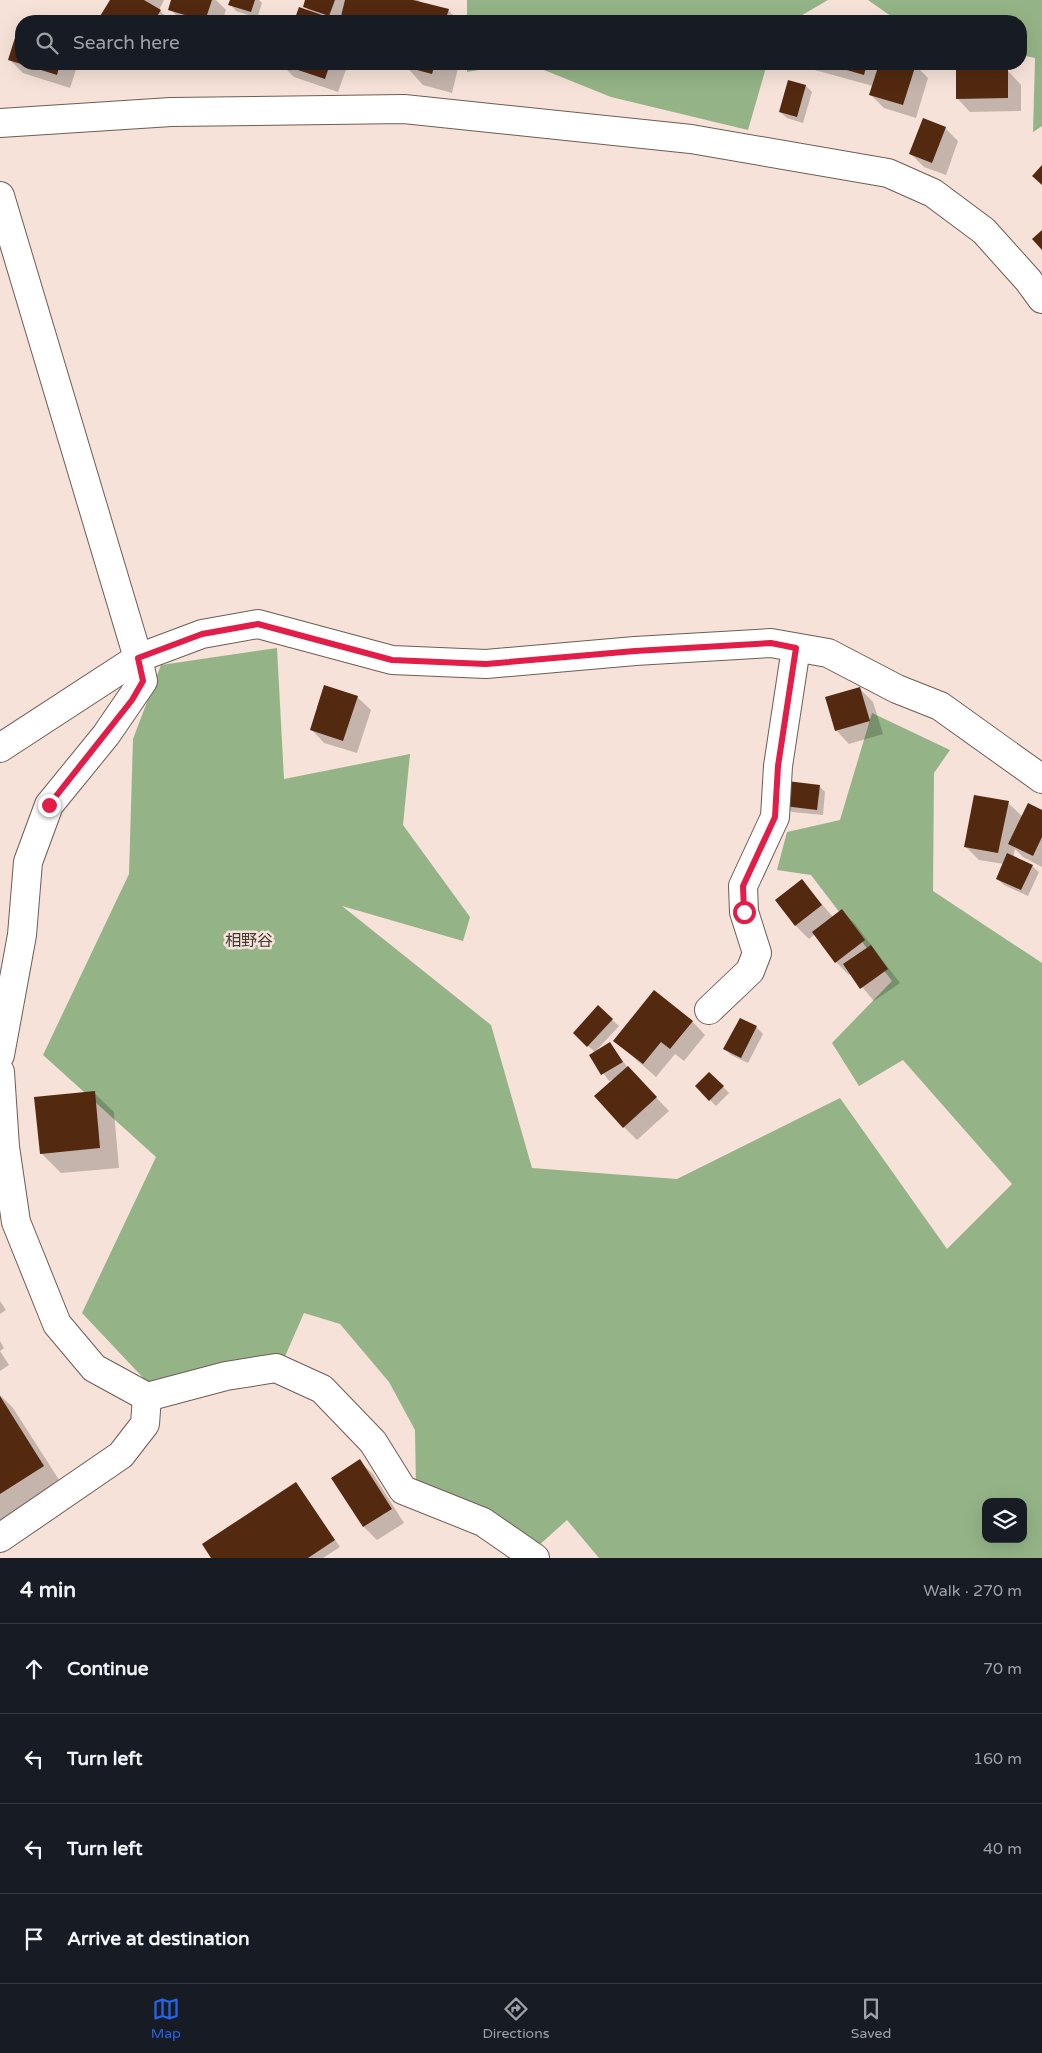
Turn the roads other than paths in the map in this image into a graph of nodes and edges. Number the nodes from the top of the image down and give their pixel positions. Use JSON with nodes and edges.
{"nodes":[{"id":1,"x":0,"y":122,"type":"edge"},
{"id":2,"x":0,"y":196,"type":"edge"},
{"id":3,"x":1042,"y":299,"type":"edge"},
{"id":4,"x":796,"y":648,"type":"junction"},
{"id":5,"x":138,"y":658,"type":"junction"},
{"id":6,"x":0,"y":748,"type":"edge"},
{"id":7,"x":1042,"y":779,"type":"edge"},
{"id":8,"x":710,"y":1010,"type":"dead end"},
{"id":9,"x":0,"y":1055,"type":"edge"},
{"id":10,"x":0,"y":1072,"type":"edge"},
{"id":11,"x":147,"y":1397,"type":"junction"},
{"id":12,"x":0,"y":1538,"type":"edge"},
{"id":13,"x":535,"y":1558,"type":"edge"}],
"edges":[{"from":1,"to":3,"type":"street"},
{"from":2,"to":5,"type":"street"},
{"from":4,"to":5,"type":"street"},
{"from":4,"to":7,"type":"street"},
{"from":4,"to":8,"type":"street"},
{"from":5,"to":6,"type":"street"},
{"from":5,"to":9,"type":"street"},
{"from":10,"to":11,"type":"street"},
{"from":11,"to":12,"type":"street"},
{"from":11,"to":13,"type":"street"}]}
